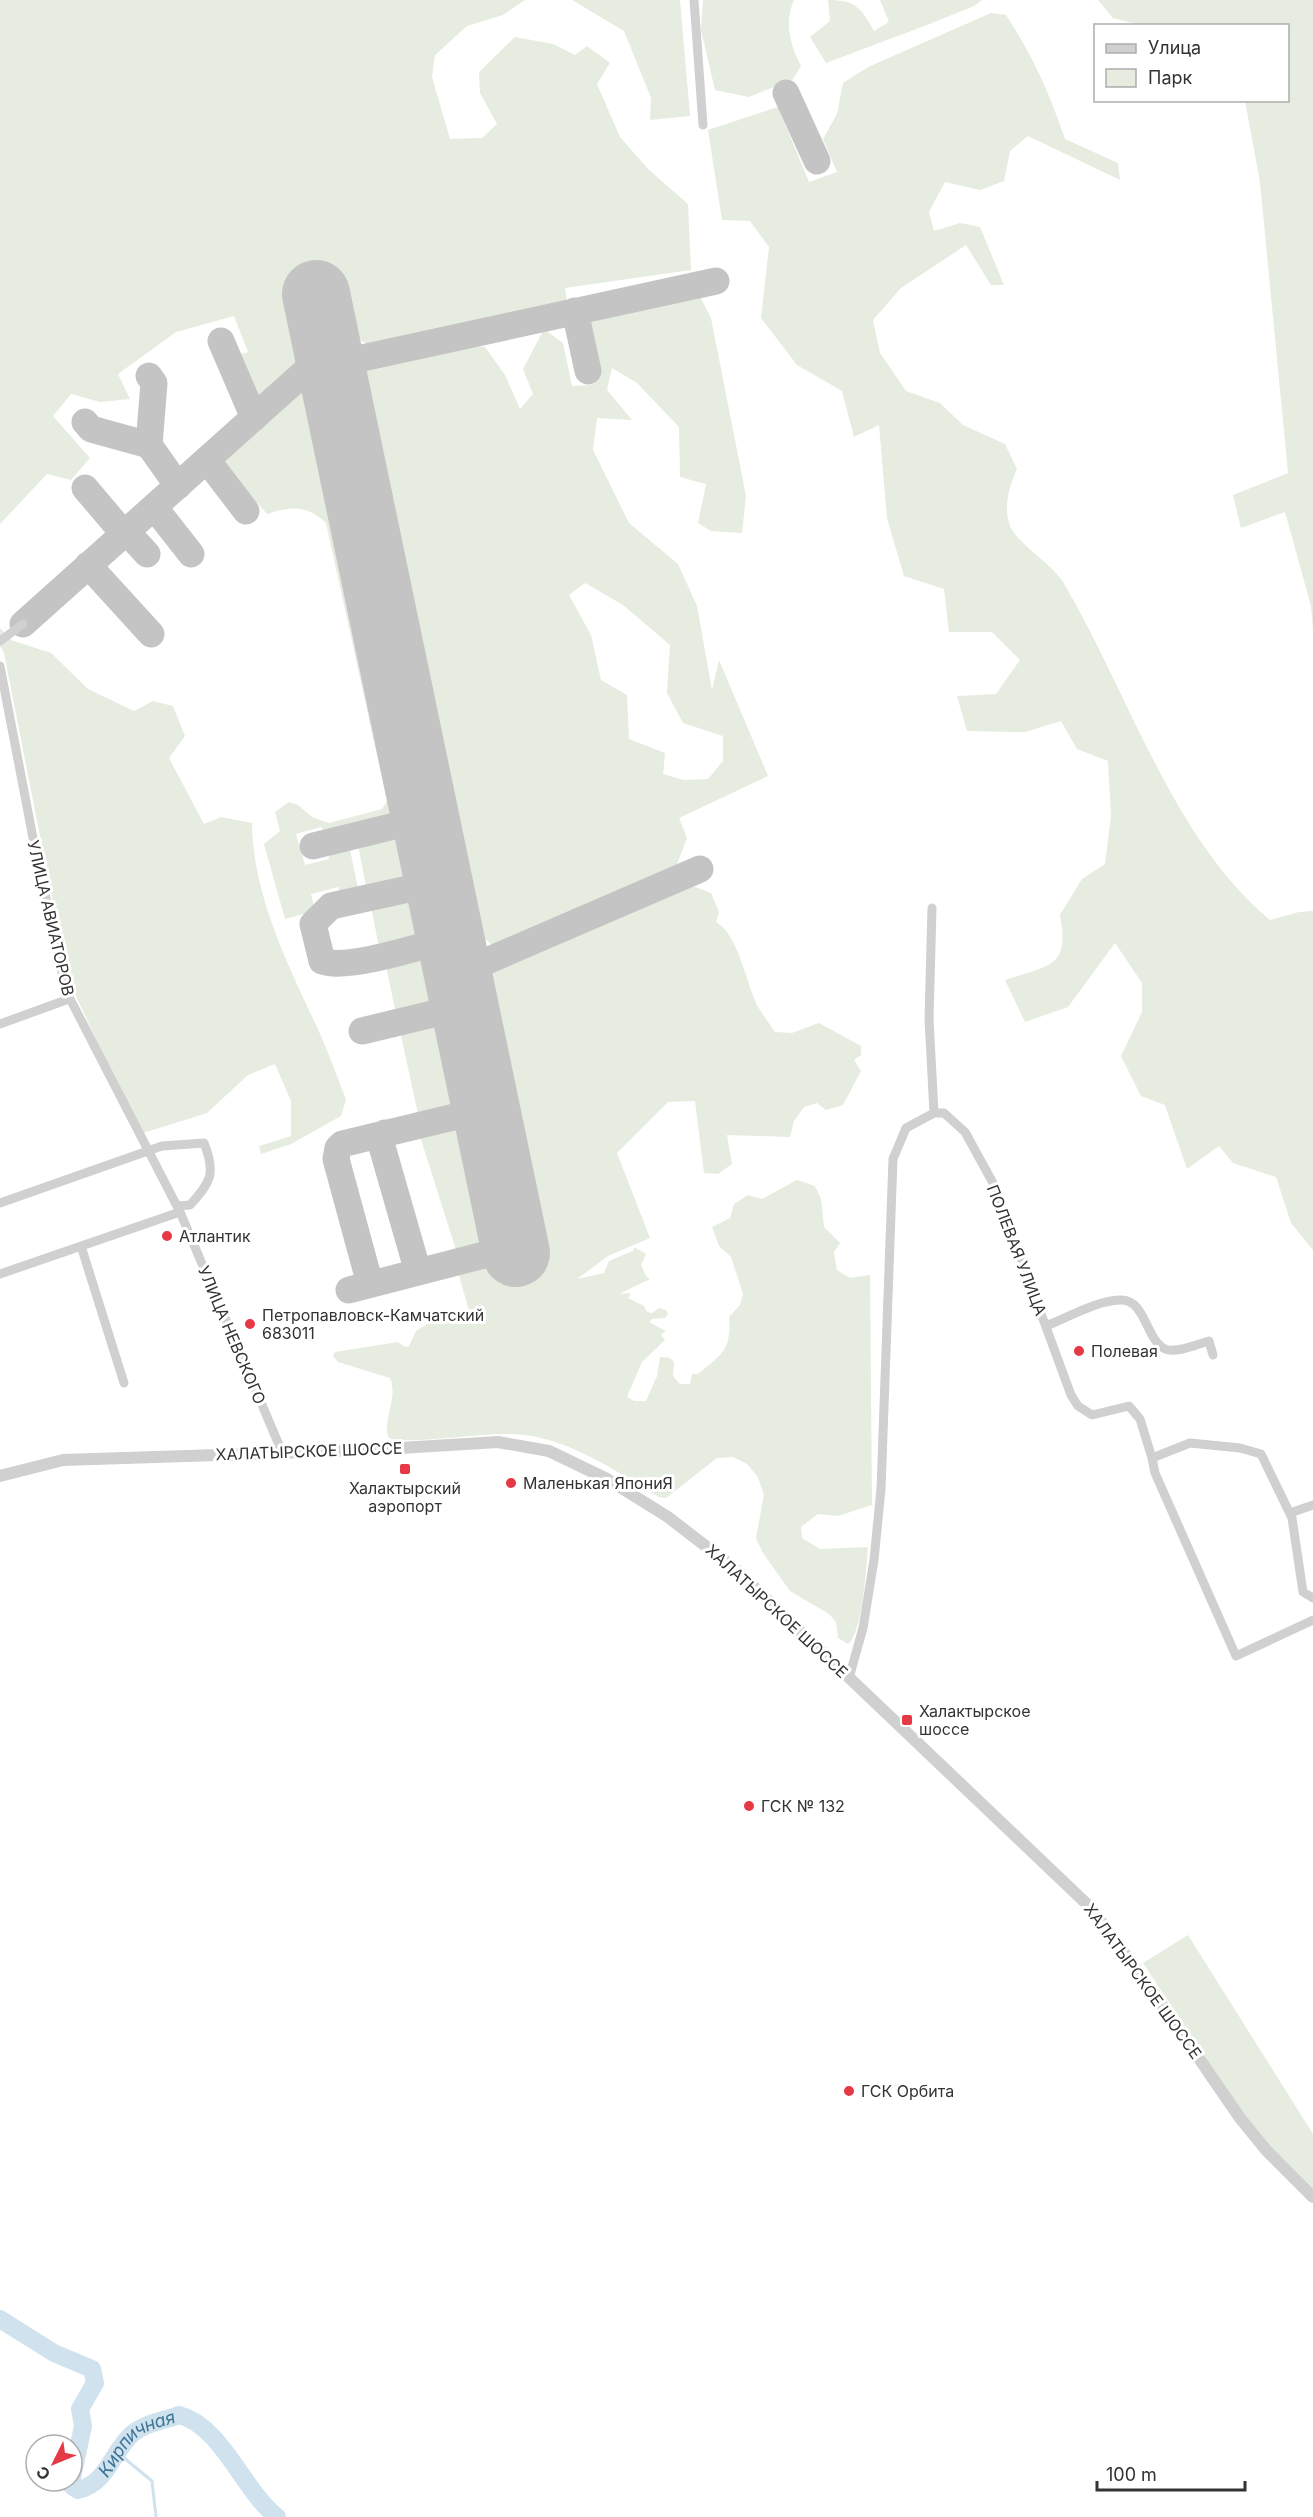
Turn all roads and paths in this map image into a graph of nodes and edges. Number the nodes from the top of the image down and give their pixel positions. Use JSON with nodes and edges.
{"nodes":[{"id":1,"x":694,"y":0,"type":"edge"},
{"id":2,"x":703,"y":124,"type":"dead end"},
{"id":3,"x":23,"y":624,"type":"dead end"},
{"id":4,"x":0,"y":641,"type":"edge"},
{"id":5,"x":0,"y":666,"type":"edge"},
{"id":6,"x":932,"y":908,"type":"dead end"},
{"id":7,"x":69,"y":999,"type":"junction"},
{"id":8,"x":0,"y":1024,"type":"edge"},
{"id":9,"x":934,"y":1113,"type":"junction"},
{"id":10,"x":149,"y":1153,"type":"junction"},
{"id":11,"x":0,"y":1203,"type":"edge"},
{"id":12,"x":178,"y":1209,"type":"junction"},
{"id":13,"x":81,"y":1246,"type":"junction"},
{"id":14,"x":0,"y":1274,"type":"edge"},
{"id":15,"x":1046,"y":1326,"type":"junction"},
{"id":16,"x":1213,"y":1355,"type":"dead end"},
{"id":17,"x":123,"y":1383,"type":"dead end"},
{"id":18,"x":282,"y":1452,"type":"junction"},
{"id":19,"x":1152,"y":1458,"type":"junction"},
{"id":20,"x":0,"y":1476,"type":"edge"},
{"id":21,"x":1313,"y":1505,"type":"edge"},
{"id":22,"x":1290,"y":1514,"type":"junction"},
{"id":23,"x":1313,"y":1598,"type":"edge"},
{"id":24,"x":1313,"y":1620,"type":"edge"},
{"id":25,"x":849,"y":1678,"type":"junction"},
{"id":26,"x":1313,"y":2197,"type":"edge"}],
"edges":[{"from":1,"to":2,"type":"street"},
{"from":3,"to":4,"type":"street"},
{"from":5,"to":7,"type":"street","name":"УЛИЦА АВИАТОРОВ"},
{"from":6,"to":9,"type":"street"},
{"from":7,"to":8,"type":"street"},
{"from":7,"to":10,"type":"street","name":"УЛИЦА АВИАТОРОВ"},
{"from":9,"to":15,"type":"street","name":"ПОЛЕВАЯ УЛИЦА"},
{"from":9,"to":25,"type":"street"},
{"from":10,"to":11,"type":"street"},
{"from":10,"to":12,"type":"street","name":"УЛИЦА НЕВСКОГО"},
{"from":10,"to":12,"type":"street"},
{"from":12,"to":13,"type":"street"},
{"from":12,"to":18,"type":"street","name":"УЛИЦА НЕВСКОГО"},
{"from":13,"to":14,"type":"street"},
{"from":13,"to":17,"type":"street"},
{"from":15,"to":16,"type":"street"},
{"from":15,"to":19,"type":"street","name":"ПОЛЕВАЯ УЛИЦА"},
{"from":18,"to":20,"type":"street","name":"ХАЛАТЫРСКОЕ ШОССЕ"},
{"from":18,"to":25,"type":"street","name":"ХАЛАТЫРСКОЕ ШОССЕ"},
{"from":19,"to":22,"type":"street"},
{"from":19,"to":24,"type":"street"},
{"from":21,"to":22,"type":"street"},
{"from":22,"to":23,"type":"street"},
{"from":25,"to":26,"type":"street","name":"ХАЛАТЫРСКОЕ ШОССЕ"}]}
